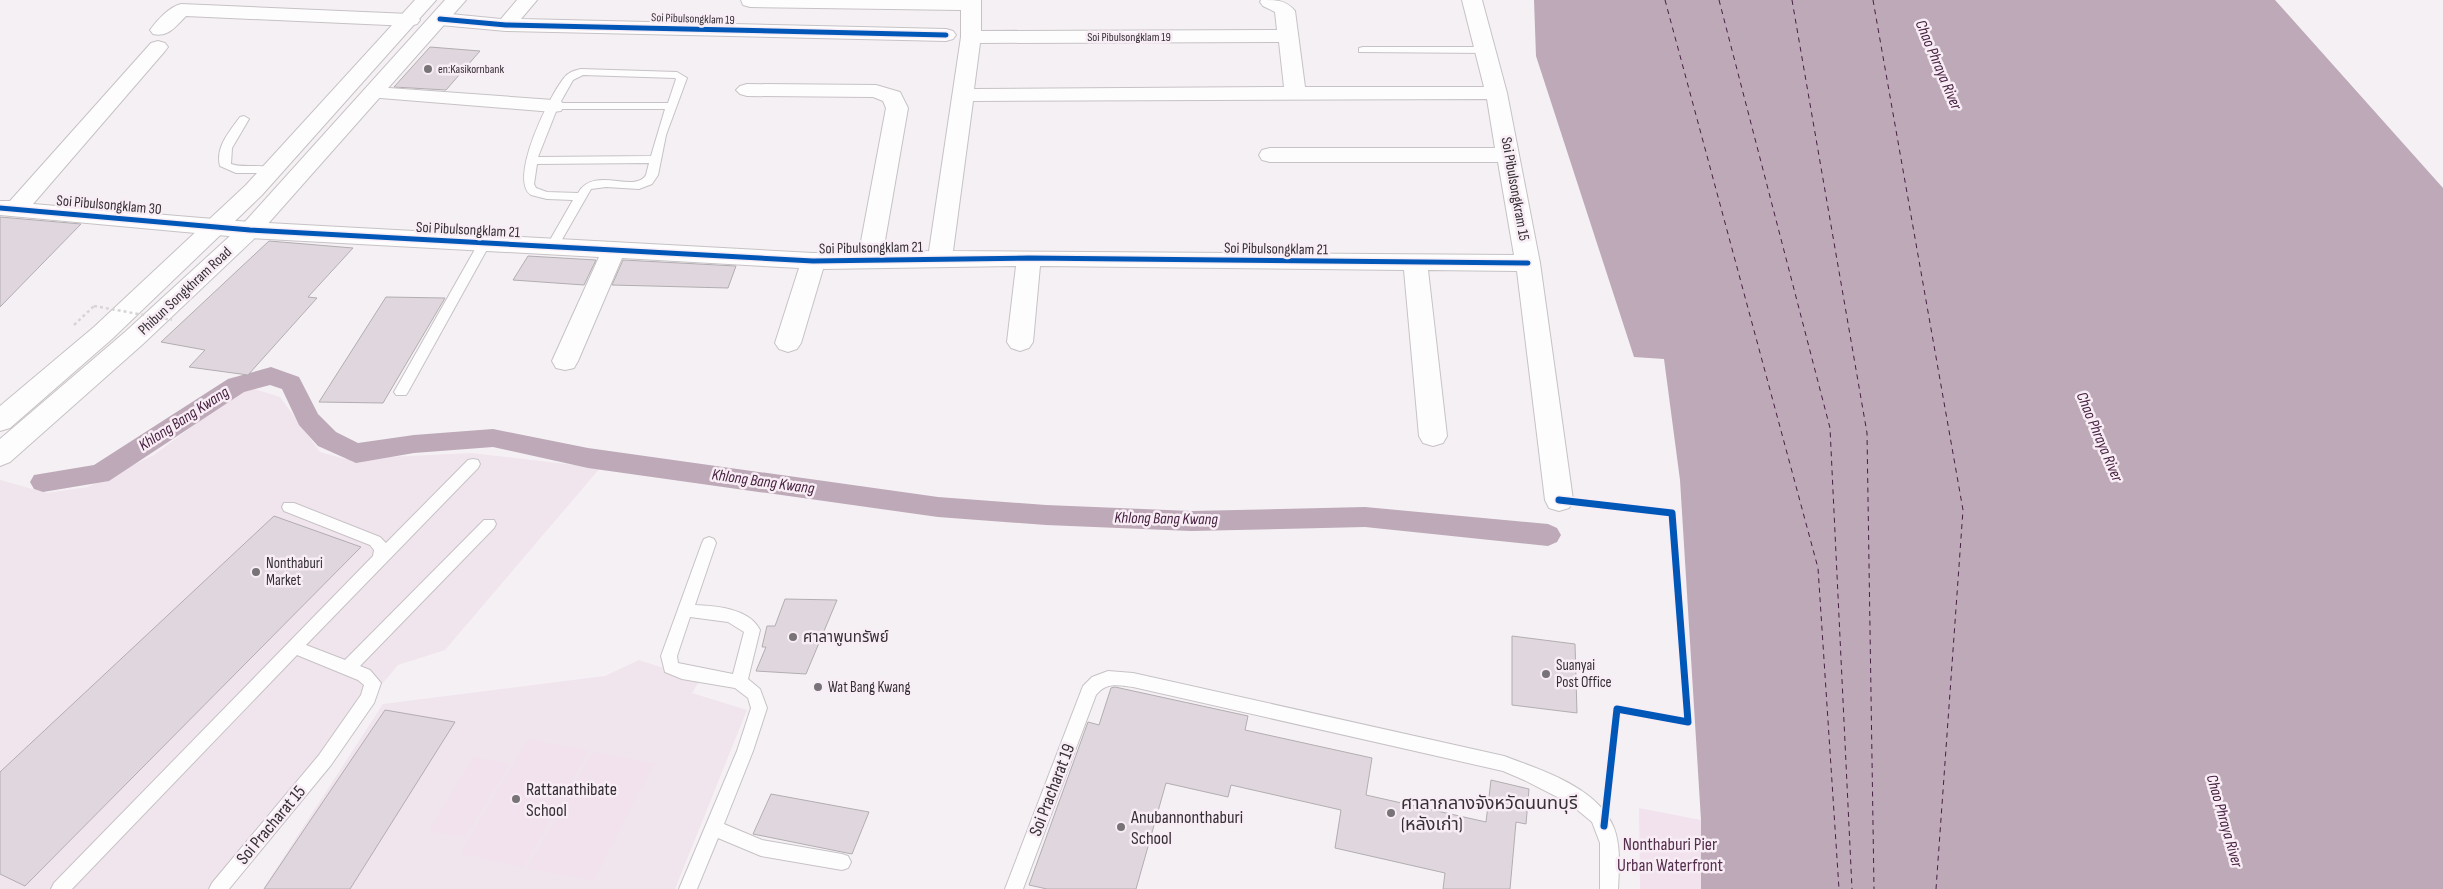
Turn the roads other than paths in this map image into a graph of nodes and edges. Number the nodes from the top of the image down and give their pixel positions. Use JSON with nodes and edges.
{"nodes":[{"id":1,"x":426,"y":0,"type":"edge"},
{"id":2,"x":456,"y":0,"type":"edge"},
{"id":3,"x":527,"y":0,"type":"edge"},
{"id":4,"x":1270,"y":0,"type":"edge"},
{"id":5,"x":1472,"y":0,"type":"edge"},
{"id":6,"x":750,"y":1,"type":"edge"},
{"id":7,"x":971,"y":2,"type":"edge"},
{"id":8,"x":186,"y":5,"type":"edge"},
{"id":9,"x":440,"y":19,"type":"junction"},
{"id":10,"x":410,"y":20,"type":"junction"},
{"id":11,"x":506,"y":25,"type":"junction"},
{"id":12,"x":946,"y":35,"type":"dead end"},
{"id":13,"x":1288,"y":36,"type":"junction"},
{"id":14,"x":970,"y":37,"type":"junction"},
{"id":15,"x":1363,"y":50,"type":"dead end"},
{"id":16,"x":1485,"y":50,"type":"junction"},
{"id":17,"x":747,"y":90,"type":"dead end"},
{"id":18,"x":375,"y":93,"type":"junction"},
{"id":19,"x":1496,"y":93,"type":"junction"},
{"id":20,"x":1295,"y":94,"type":"junction"},
{"id":21,"x":963,"y":95,"type":"junction"},
{"id":22,"x":553,"y":106,"type":"junction"},
{"id":23,"x":671,"y":106,"type":"junction"},
{"id":24,"x":244,"y":119,"type":"dead end"},
{"id":25,"x":1270,"y":155,"type":"dead end"},
{"id":26,"x":1509,"y":155,"type":"junction"},
{"id":27,"x":656,"y":159,"type":"junction"},
{"id":28,"x":532,"y":161,"type":"junction"},
{"id":29,"x":272,"y":171,"type":"junction"},
{"id":30,"x":581,"y":197,"type":"junction"},
{"id":31,"x":8,"y":209,"type":"edge"},
{"id":32,"x":215,"y":228,"type":"junction"},
{"id":33,"x":250,"y":230,"type":"junction"},
{"id":34,"x":484,"y":244,"type":"junction"},
{"id":35,"x":552,"y":247,"type":"junction"},
{"id":36,"x":613,"y":252,"type":"junction"},
{"id":37,"x":1029,"y":258,"type":"junction"},
{"id":38,"x":940,"y":260,"type":"junction"},
{"id":39,"x":813,"y":261,"type":"junction"},
{"id":40,"x":868,"y":261,"type":"junction"},
{"id":41,"x":1415,"y":263,"type":"junction"},
{"id":42,"x":1528,"y":263,"type":"junction"},
{"id":43,"x":1020,"y":342,"type":"dead end"},
{"id":44,"x":788,"y":343,"type":"dead end"},
{"id":45,"x":565,"y":361,"type":"dead end"},
{"id":46,"x":401,"y":392,"type":"dead end"},
{"id":47,"x":0,"y":421,"type":"edge"},
{"id":48,"x":1433,"y":436,"type":"dead end"},
{"id":49,"x":0,"y":455,"type":"edge"},
{"id":50,"x":473,"y":464,"type":"dead end"},
{"id":51,"x":1559,"y":500,"type":"dead end"},
{"id":52,"x":288,"y":508,"type":"dead end"},
{"id":53,"x":489,"y":524,"type":"dead end"},
{"id":54,"x":709,"y":543,"type":"dead end"},
{"id":55,"x":379,"y":559,"type":"junction"},
{"id":56,"x":685,"y":610,"type":"junction"},
{"id":57,"x":295,"y":647,"type":"junction"},
{"id":58,"x":348,"y":668,"type":"junction"},
{"id":59,"x":739,"y":682,"type":"junction"},
{"id":60,"x":714,"y":828,"type":"junction"},
{"id":61,"x":842,"y":862,"type":"dead end"},
{"id":62,"x":60,"y":889,"type":"edge"},
{"id":63,"x":218,"y":889,"type":"edge"},
{"id":64,"x":688,"y":889,"type":"edge"},
{"id":65,"x":1014,"y":889,"type":"edge"},
{"id":66,"x":1609,"y":889,"type":"edge"}],
"edges":[{"from":1,"to":10,"type":"street","name":"Phibun Songkhram Road"},
{"from":2,"to":9,"type":"street","name":"Phibun Songkhram Road"},
{"from":3,"to":11,"type":"street"},
{"from":4,"to":13,"type":"street"},
{"from":5,"to":16,"type":"street","name":"Soi Pibulsongkram 15"},
{"from":6,"to":7,"type":"street"},
{"from":7,"to":14,"type":"street"},
{"from":8,"to":10,"type":"street"},
{"from":8,"to":31,"type":"street"},
{"from":9,"to":11,"type":"street","name":"Soi Pibulsongklam 19"},
{"from":9,"to":18,"type":"street","name":"Phibun Songkhram Road"},
{"from":10,"to":29,"type":"street","name":"Phibun Songkhram Road"},
{"from":11,"to":12,"type":"street","name":"Soi Pibulsongklam 19"},
{"from":13,"to":14,"type":"street","name":"Soi Pibulsongklam 19"},
{"from":13,"to":20,"type":"street"},
{"from":14,"to":21,"type":"street"},
{"from":15,"to":16,"type":"lane"},
{"from":16,"to":19,"type":"street","name":"Soi Pibulsongkram 15"},
{"from":17,"to":40,"type":"street"},
{"from":18,"to":22,"type":"street"},
{"from":18,"to":33,"type":"street","name":"Phibun Songkhram Road"},
{"from":19,"to":20,"type":"street"},
{"from":19,"to":26,"type":"street","name":"Soi Pibulsongkram 15"},
{"from":20,"to":21,"type":"street"},
{"from":21,"to":38,"type":"street"},
{"from":22,"to":23,"type":"lane"},
{"from":22,"to":23,"type":"lane"},
{"from":22,"to":28,"type":"lane"},
{"from":23,"to":27,"type":"lane"},
{"from":24,"to":29,"type":"lane"},
{"from":25,"to":26,"type":"street"},
{"from":26,"to":42,"type":"street","name":"Soi Pibulsongkram 15"},
{"from":27,"to":28,"type":"lane"},
{"from":27,"to":30,"type":"lane"},
{"from":28,"to":30,"type":"lane"},
{"from":29,"to":32,"type":"street","name":"Phibun Songkhram Road"},
{"from":30,"to":35,"type":"lane"},
{"from":31,"to":32,"type":"street","name":"Soi Pibulsongklam 30"},
{"from":32,"to":33,"type":"street","name":"Soi Pibulsongklam 21"},
{"from":32,"to":47,"type":"street","name":"Phibun Songkhram Road"},
{"from":33,"to":34,"type":"street","name":"Soi Pibulsongklam 21"},
{"from":33,"to":49,"type":"street","name":"Phibun Songkhram Road"},
{"from":34,"to":35,"type":"street","name":"Soi Pibulsongklam 21"},
{"from":34,"to":46,"type":"lane"},
{"from":35,"to":36,"type":"street","name":"Soi Pibulsongklam 21"},
{"from":36,"to":39,"type":"street","name":"Soi Pibulsongklam 21"},
{"from":36,"to":45,"type":"street"},
{"from":37,"to":38,"type":"street","name":"Soi Pibulsongklam 21"},
{"from":37,"to":41,"type":"street","name":"Soi Pibulsongklam 21"},
{"from":37,"to":43,"type":"street"},
{"from":38,"to":40,"type":"street","name":"Soi Pibulsongklam 21"},
{"from":39,"to":40,"type":"street","name":"Soi Pibulsongklam 21"},
{"from":39,"to":44,"type":"street"},
{"from":41,"to":42,"type":"street","name":"Soi Pibulsongklam 21"},
{"from":41,"to":48,"type":"street"},
{"from":42,"to":51,"type":"street","name":"Soi Pibulsongkram 15"},
{"from":50,"to":55,"type":"lane"},
{"from":52,"to":55,"type":"lane"},
{"from":53,"to":58,"type":"lane"},
{"from":54,"to":56,"type":"lane"},
{"from":55,"to":57,"type":"lane"},
{"from":56,"to":59,"type":"lane"},
{"from":56,"to":59,"type":"lane"},
{"from":57,"to":58,"type":"lane"},
{"from":57,"to":62,"type":"lane"},
{"from":58,"to":63,"type":"lane","name":"Soi Pracharat 15"},
{"from":59,"to":60,"type":"lane"},
{"from":60,"to":61,"type":"lane"},
{"from":60,"to":64,"type":"lane"},
{"from":65,"to":66,"type":"lane","name":"Soi Pracharat 19"}]}
